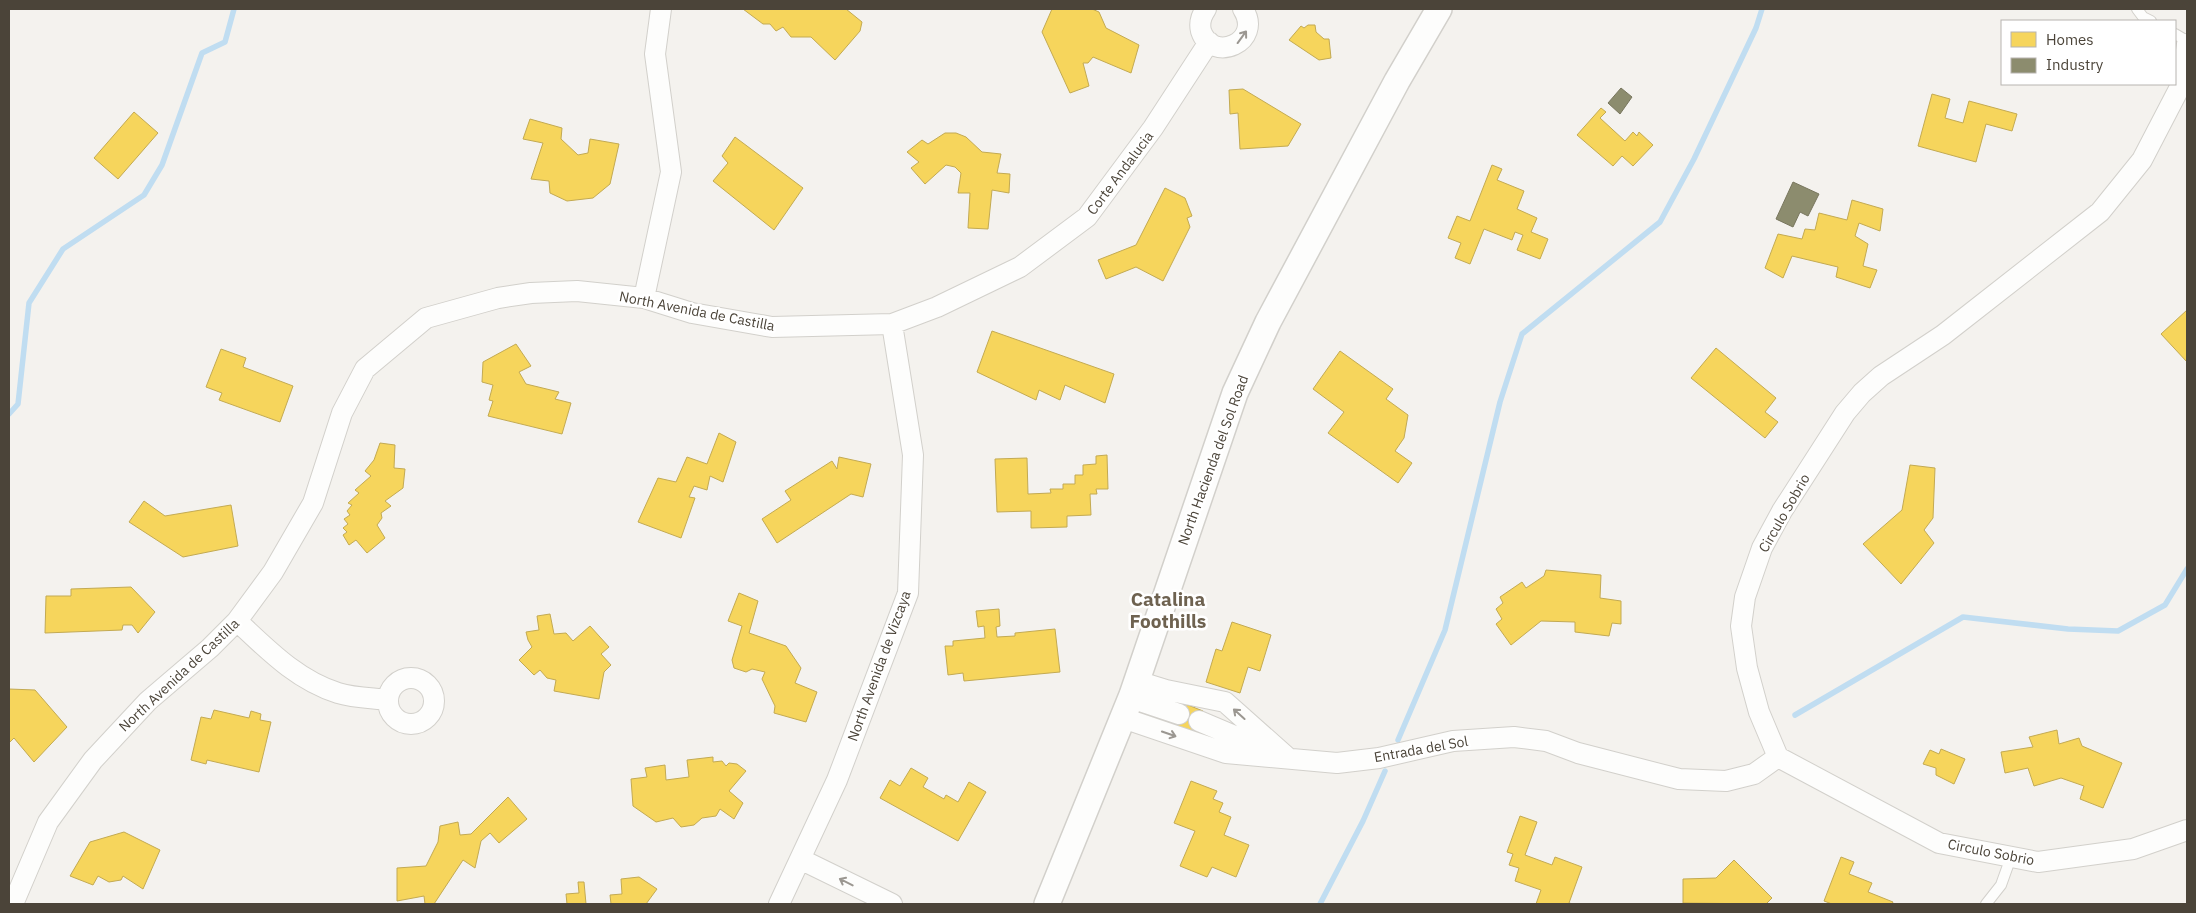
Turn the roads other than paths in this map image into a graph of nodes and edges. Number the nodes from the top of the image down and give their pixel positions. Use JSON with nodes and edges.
{"nodes":[{"id":1,"x":661,"y":9,"type":"edge"},
{"id":2,"x":1206,"y":9,"type":"edge"},
{"id":3,"x":1243,"y":9,"type":"edge"},
{"id":4,"x":1439,"y":9,"type":"edge"},
{"id":5,"x":2137,"y":9,"type":"edge"},
{"id":6,"x":2149,"y":20,"type":"edge"},
{"id":7,"x":2176,"y":35,"type":"edge"},
{"id":8,"x":1209,"y":42,"type":"junction"},
{"id":9,"x":2187,"y":42,"type":"edge"},
{"id":10,"x":644,"y":298,"type":"junction"},
{"id":11,"x":892,"y":324,"type":"junction"},
{"id":12,"x":237,"y":621,"type":"junction"},
{"id":13,"x":1130,"y":699,"type":"junction"},
{"id":14,"x":388,"y":700,"type":"dead end"},
{"id":15,"x":1179,"y":714,"type":"dead end"},
{"id":16,"x":1199,"y":721,"type":"dead end"},
{"id":17,"x":1778,"y":757,"type":"junction"},
{"id":18,"x":1288,"y":758,"type":"junction"},
{"id":19,"x":2187,"y":830,"type":"edge"},
{"id":20,"x":2011,"y":857,"type":"junction"},
{"id":21,"x":800,"y":859,"type":"junction"},
{"id":22,"x":13,"y":904,"type":"edge"},
{"id":23,"x":779,"y":904,"type":"edge"},
{"id":24,"x":890,"y":904,"type":"edge"},
{"id":25,"x":1046,"y":904,"type":"edge"},
{"id":26,"x":1986,"y":904,"type":"edge"}],
"edges":[{"from":1,"to":10,"type":"street"},
{"from":2,"to":8,"type":"street"},
{"from":8,"to":3,"type":"street","one_way":true},
{"from":4,"to":13,"type":"street","name":"North Hacienda del Sol Road"},
{"from":5,"to":6,"type":"lane"},
{"from":7,"to":9,"type":"lane"},
{"from":8,"to":11,"type":"street","name":"Corte Andalucia"},
{"from":9,"to":17,"type":"street","name":"Circulo Sobrio"},
{"from":10,"to":11,"type":"street","name":"North Avenida de Castilla"},
{"from":10,"to":12,"type":"street","name":"North Avenida de Castilla"},
{"from":11,"to":21,"type":"street","name":"North Avenida de Vizcaya"},
{"from":12,"to":14,"type":"street"},
{"from":12,"to":22,"type":"street","name":"North Avenida de Castilla"},
{"from":13,"to":15,"type":"street"},
{"from":13,"to":18,"type":"street","name":"Entrada del Sol","one_way":true},
{"from":18,"to":13,"type":"street","one_way":true},
{"from":13,"to":25,"type":"street","name":"North Hacienda del Sol Road"},
{"from":16,"to":18,"type":"street"},
{"from":17,"to":18,"type":"street","name":"Entrada del Sol"},
{"from":17,"to":20,"type":"street","name":"Circulo Sobrio"},
{"from":19,"to":20,"type":"street","name":"Circulo Sobrio"},
{"from":20,"to":26,"type":"lane"},
{"from":21,"to":23,"type":"street","name":"North Avenida de Vizcaya"},
{"from":24,"to":21,"type":"street","one_way":true}]}
